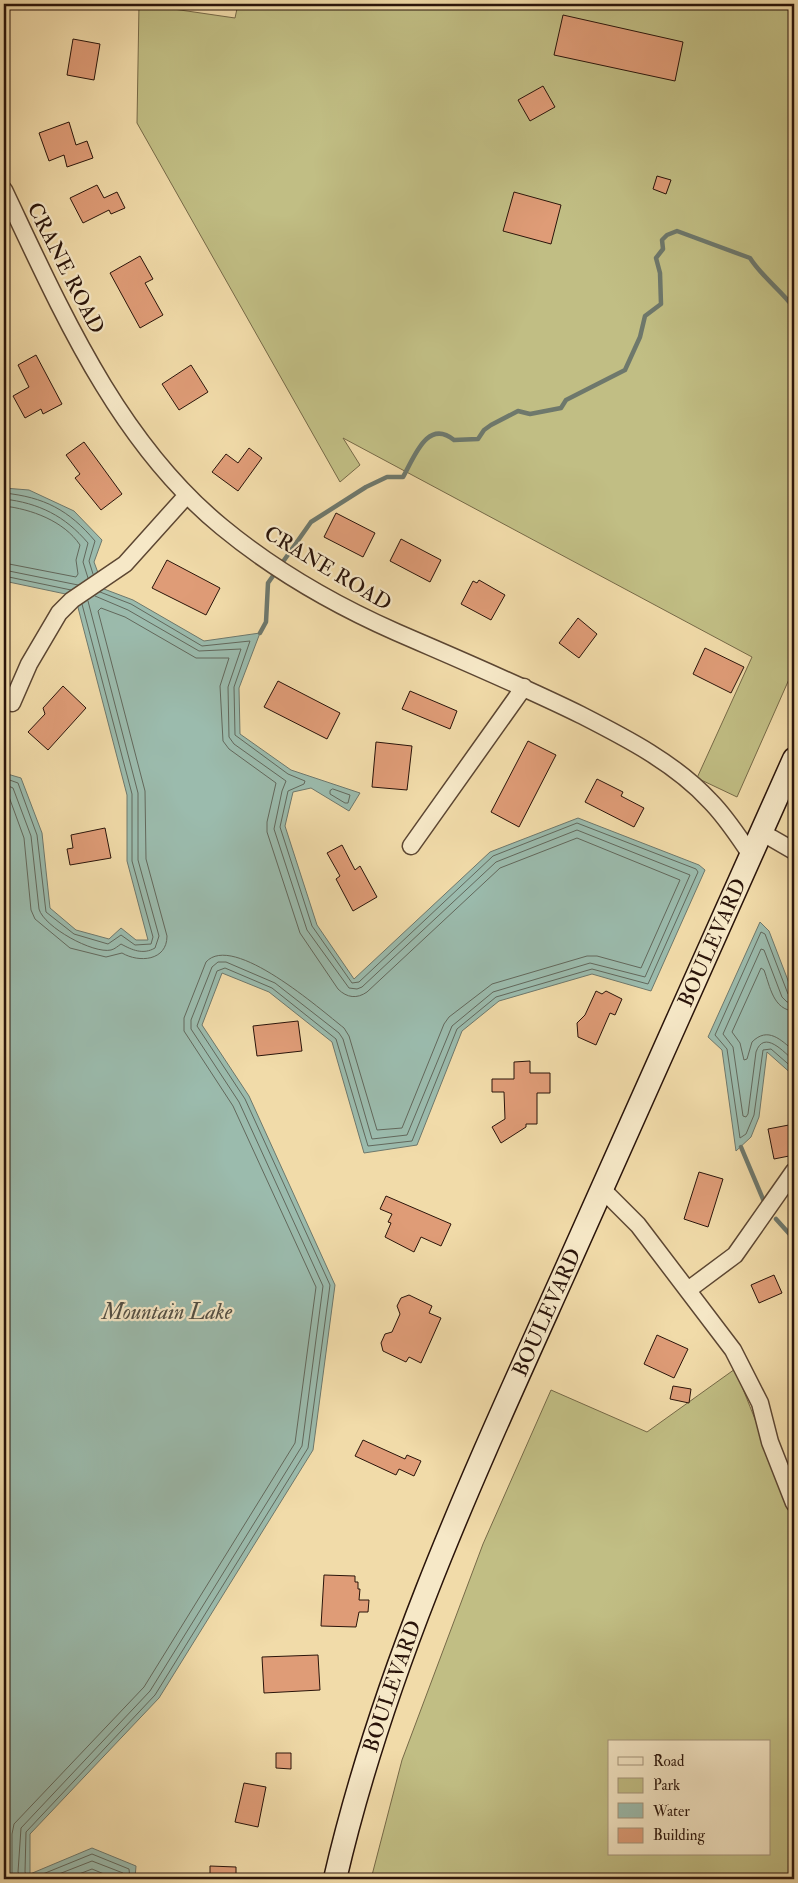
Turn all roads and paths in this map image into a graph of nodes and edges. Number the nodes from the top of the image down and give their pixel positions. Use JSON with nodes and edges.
{"nodes":[{"id":1,"x":4,"y":190,"type":"edge"},
{"id":2,"x":187,"y":496,"type":"junction"},
{"id":3,"x":524,"y":687,"type":"junction"},
{"id":4,"x":12,"y":703,"type":"dead end"},
{"id":5,"x":794,"y":759,"type":"edge"},
{"id":6,"x":761,"y":832,"type":"junction"},
{"id":7,"x":411,"y":846,"type":"dead end"},
{"id":8,"x":794,"y":851,"type":"edge"},
{"id":9,"x":751,"y":855,"type":"junction"},
{"id":10,"x":794,"y":1172,"type":"edge"},
{"id":11,"x":601,"y":1188,"type":"junction"},
{"id":12,"x":688,"y":1290,"type":"junction"},
{"id":13,"x":794,"y":1503,"type":"edge"},
{"id":14,"x":335,"y":1879,"type":"edge"}],
"edges":[{"from":1,"to":2,"type":"street","name":"CRANE ROAD"},
{"from":2,"to":3,"type":"street","name":"CRANE ROAD"},
{"from":2,"to":4,"type":"street"},
{"from":3,"to":7,"type":"street"},
{"from":3,"to":9,"type":"street","name":"CRANE ROAD"},
{"from":5,"to":6,"type":"main road","name":"BOULEVARD"},
{"from":6,"to":8,"type":"street"},
{"from":6,"to":9,"type":"main road","name":"BOULEVARD"},
{"from":9,"to":11,"type":"main road","name":"BOULEVARD"},
{"from":10,"to":12,"type":"street"},
{"from":11,"to":12,"type":"street"},
{"from":11,"to":14,"type":"main road","name":"BOULEVARD"},
{"from":12,"to":13,"type":"street"}]}
